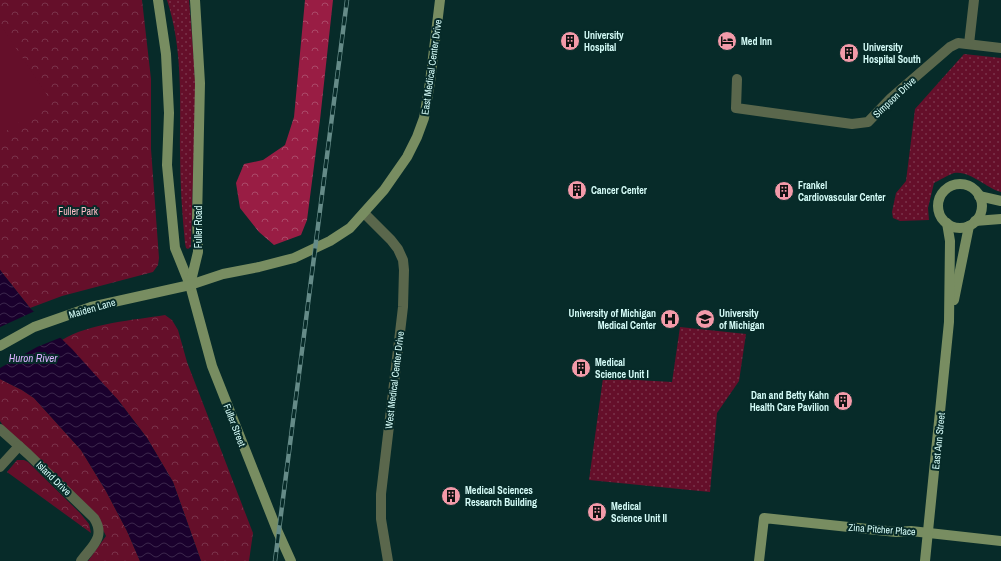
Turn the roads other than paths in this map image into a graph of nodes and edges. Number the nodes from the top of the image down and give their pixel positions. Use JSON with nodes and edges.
{"nodes":[{"id":1,"x":158,"y":0,"type":"edge"},
{"id":2,"x":195,"y":0,"type":"edge"},
{"id":3,"x":440,"y":0,"type":"edge"},
{"id":4,"x":974,"y":0,"type":"edge"},
{"id":5,"x":968,"y":44,"type":"junction"},
{"id":6,"x":1001,"y":48,"type":"edge"},
{"id":7,"x":737,"y":79,"type":"dead end"},
{"id":8,"x":980,"y":196,"type":"junction"},
{"id":9,"x":1001,"y":200,"type":"edge"},
{"id":10,"x":364,"y":213,"type":"junction"},
{"id":11,"x":1001,"y":219,"type":"edge"},
{"id":12,"x":947,"y":223,"type":"junction"},
{"id":13,"x":972,"y":224,"type":"junction"},
{"id":14,"x":190,"y":285,"type":"junction"},
{"id":15,"x":949,"y":322,"type":"junction"},
{"id":16,"x":0,"y":346,"type":"edge"},
{"id":17,"x":0,"y":429,"type":"edge"},
{"id":18,"x":19,"y":446,"type":"junction"},
{"id":19,"x":0,"y":467,"type":"edge"},
{"id":20,"x":928,"y":533,"type":"junction"},
{"id":21,"x":1001,"y":541,"type":"edge"},
{"id":22,"x":81,"y":561,"type":"edge"},
{"id":23,"x":291,"y":561,"type":"edge"},
{"id":24,"x":388,"y":561,"type":"edge"},
{"id":25,"x":759,"y":561,"type":"edge"},
{"id":26,"x":925,"y":561,"type":"edge"}],
"edges":[{"from":1,"to":14,"type":"street"},
{"from":2,"to":14,"type":"street","name":"Fuller Road"},
{"from":3,"to":10,"type":"street","name":"East Medical Center Drive"},
{"from":4,"to":5,"type":"street"},
{"from":5,"to":6,"type":"street","name":"Simpson Drive"},
{"from":5,"to":7,"type":"street","name":"Simpson Drive"},
{"from":8,"to":9,"type":"street"},
{"from":8,"to":12,"type":"street"},
{"from":8,"to":13,"type":"street"},
{"from":10,"to":14,"type":"street","name":"East Medical Center Drive"},
{"from":10,"to":24,"type":"street","name":"West Medical Center Drive"},
{"from":11,"to":13,"type":"street"},
{"from":12,"to":13,"type":"street"},
{"from":12,"to":15,"type":"street","name":"East Ann Street"},
{"from":13,"to":15,"type":"street","name":"East Ann Street"},
{"from":14,"to":16,"type":"street","name":"Maiden Lane"},
{"from":14,"to":23,"type":"street","name":"Fuller Street"},
{"from":15,"to":20,"type":"street","name":"East Ann Street"},
{"from":17,"to":18,"type":"street","name":"Island Drive"},
{"from":18,"to":19,"type":"street"},
{"from":18,"to":22,"type":"street","name":"Island Drive"},
{"from":20,"to":21,"type":"street","name":"Zina Pitcher Place"},
{"from":20,"to":25,"type":"street","name":"Zina Pitcher Place"},
{"from":20,"to":26,"type":"street","name":"East Ann Street"}]}
